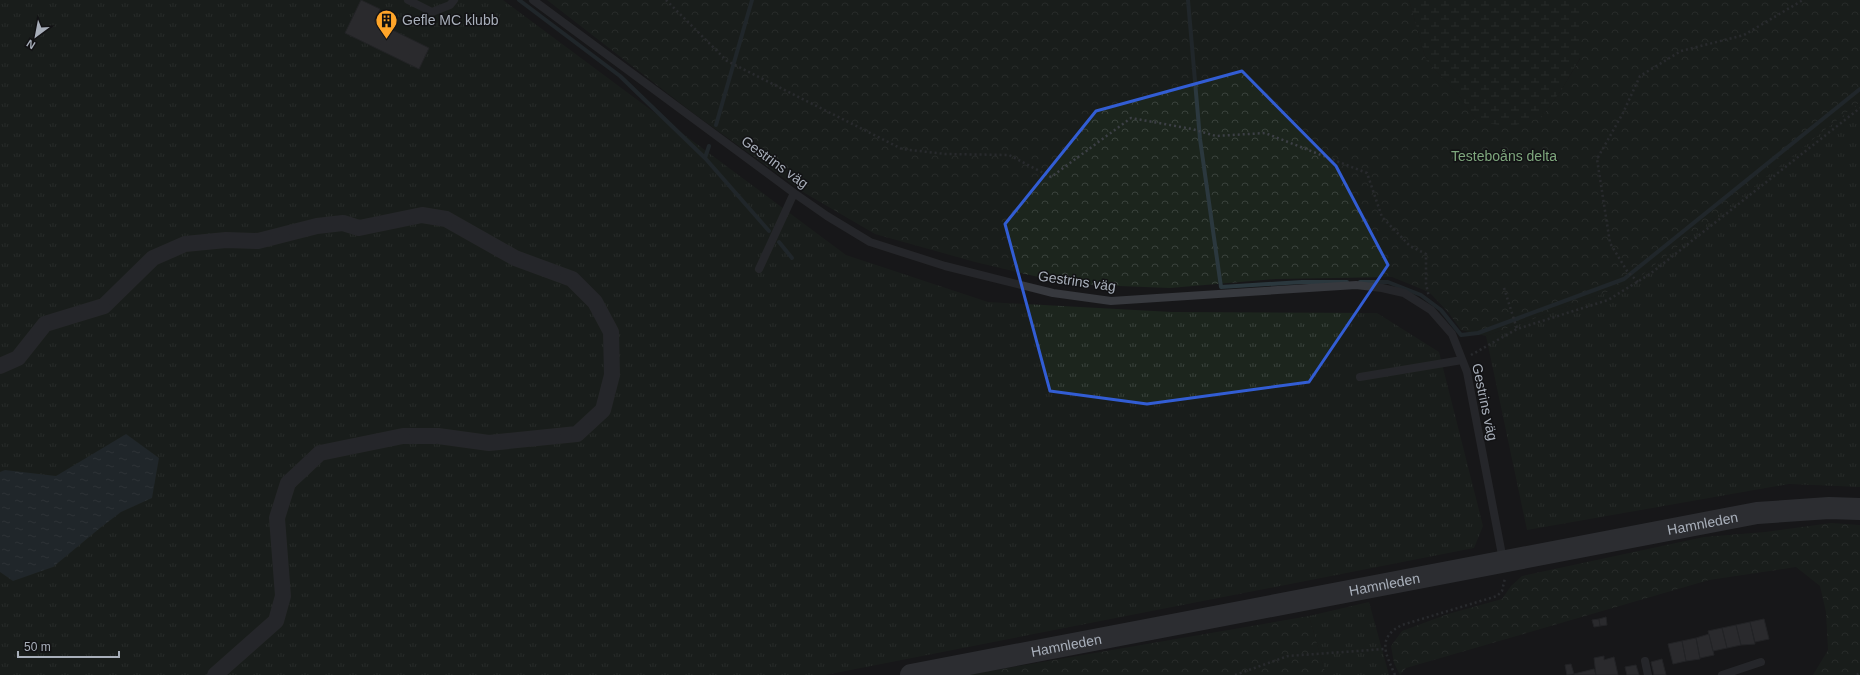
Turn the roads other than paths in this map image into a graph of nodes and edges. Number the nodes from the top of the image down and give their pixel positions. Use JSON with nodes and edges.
{"nodes":[{"id":1,"x":408,"y":0,"type":"edge"},
{"id":2,"x":454,"y":0,"type":"edge"},
{"id":3,"x":532,"y":0,"type":"edge"},
{"id":4,"x":794,"y":193,"type":"junction"},
{"id":5,"x":759,"y":269,"type":"dead end"},
{"id":6,"x":1462,"y":360,"type":"junction"},
{"id":7,"x":0,"y":366,"type":"edge"},
{"id":8,"x":1360,"y":377,"type":"dead end"},
{"id":9,"x":1860,"y":509,"type":"edge"},
{"id":10,"x":1503,"y":561,"type":"junction"},
{"id":11,"x":1645,"y":661,"type":"dead end"},
{"id":12,"x":1761,"y":662,"type":"dead end"},
{"id":13,"x":215,"y":675,"type":"edge"},
{"id":14,"x":911,"y":675,"type":"edge"},
{"id":15,"x":1648,"y":675,"type":"edge"},
{"id":16,"x":1722,"y":675,"type":"edge"}],
"edges":[{"from":1,"to":2,"type":"lane"},
{"from":3,"to":4,"type":"lane","name":"Gestrins väg"},
{"from":4,"to":5,"type":"lane"},
{"from":4,"to":6,"type":"lane","name":"Gestrins väg"},
{"from":6,"to":8,"type":"lane"},
{"from":6,"to":10,"type":"lane","name":"Gestrins väg"},
{"from":7,"to":13,"type":"street"},
{"from":9,"to":10,"type":"main road","name":"Hamnleden"},
{"from":10,"to":14,"type":"main road","name":"Hamnleden"},
{"from":11,"to":15,"type":"lane"},
{"from":12,"to":16,"type":"lane"}]}
